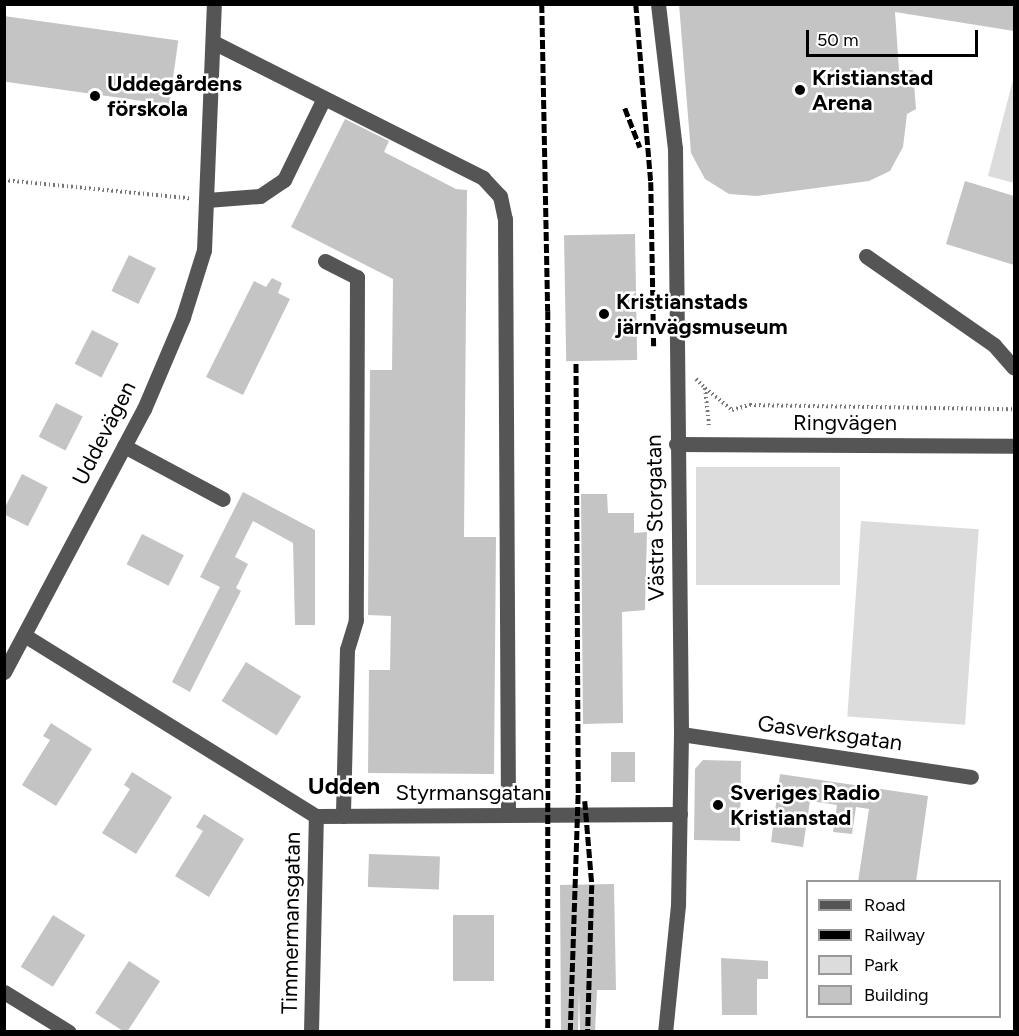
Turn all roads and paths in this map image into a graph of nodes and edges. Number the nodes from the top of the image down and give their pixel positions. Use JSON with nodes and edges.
{"nodes":[{"id":1,"x":214,"y":4,"type":"edge"},
{"id":2,"x":658,"y":4,"type":"edge"},
{"id":3,"x":215,"y":43,"type":"junction"},
{"id":4,"x":324,"y":98,"type":"junction"},
{"id":5,"x":4,"y":180,"type":"edge"},
{"id":6,"x":207,"y":200,"type":"junction"},
{"id":7,"x":866,"y":256,"type":"dead end"},
{"id":8,"x":325,"y":261,"type":"dead end"},
{"id":9,"x":677,"y":359,"type":"junction"},
{"id":10,"x":1014,"y":368,"type":"edge"},
{"id":11,"x":705,"y":388,"type":"junction"},
{"id":12,"x":1014,"y":409,"type":"edge"},
{"id":13,"x":676,"y":444,"type":"junction"},
{"id":14,"x":124,"y":446,"type":"junction"},
{"id":15,"x":711,"y":446,"type":"junction"},
{"id":16,"x":1014,"y":446,"type":"edge"},
{"id":17,"x":223,"y":499,"type":"dead end"},
{"id":18,"x":15,"y":640,"type":"edge"},
{"id":19,"x":4,"y":672,"type":"edge"},
{"id":20,"x":681,"y":734,"type":"junction"},
{"id":21,"x":971,"y":777,"type":"dead end"},
{"id":22,"x":680,"y":814,"type":"junction"},
{"id":23,"x":508,"y":815,"type":"junction"},
{"id":24,"x":316,"y":816,"type":"junction"},
{"id":25,"x":343,"y":816,"type":"junction"},
{"id":26,"x":4,"y":992,"type":"edge"},
{"id":27,"x":69,"y":1032,"type":"edge"},
{"id":28,"x":311,"y":1032,"type":"edge"},
{"id":29,"x":665,"y":1032,"type":"edge"}],
"edges":[{"from":1,"to":3,"type":"street","name":"Uddevägen"},
{"from":2,"to":9,"type":"street","name":"Västra Storgatan"},
{"from":3,"to":4,"type":"street"},
{"from":3,"to":6,"type":"street","name":"Uddevägen"},
{"from":4,"to":6,"type":"street"},
{"from":4,"to":23,"type":"street"},
{"from":5,"to":6,"type":"path"},
{"from":6,"to":14,"type":"street","name":"Uddevägen"},
{"from":7,"to":10,"type":"street"},
{"from":8,"to":25,"type":"street"},
{"from":9,"to":11,"type":"path"},
{"from":9,"to":13,"type":"street","name":"Västra Storgatan"},
{"from":11,"to":12,"type":"path"},
{"from":11,"to":15,"type":"path"},
{"from":13,"to":15,"type":"street","name":"Ringvägen"},
{"from":13,"to":20,"type":"street","name":"Västra Storgatan"},
{"from":14,"to":17,"type":"street"},
{"from":14,"to":18,"type":"street","name":"Uddevägen"},
{"from":15,"to":16,"type":"street","name":"Ringvägen"},
{"from":18,"to":19,"type":"street","name":"Uddevägen"},
{"from":18,"to":24,"type":"street"},
{"from":20,"to":21,"type":"street","name":"Gasverksgatan"},
{"from":20,"to":22,"type":"street","name":"Västra Storgatan"},
{"from":22,"to":23,"type":"street","name":"Styrmansgatan"},
{"from":22,"to":29,"type":"street","name":"Västra Storgatan"},
{"from":23,"to":25,"type":"street","name":"Styrmansgatan"},
{"from":24,"to":25,"type":"street","name":"Styrmansgatan"},
{"from":24,"to":28,"type":"street","name":"Timmermansgatan"},
{"from":26,"to":27,"type":"street"}]}
